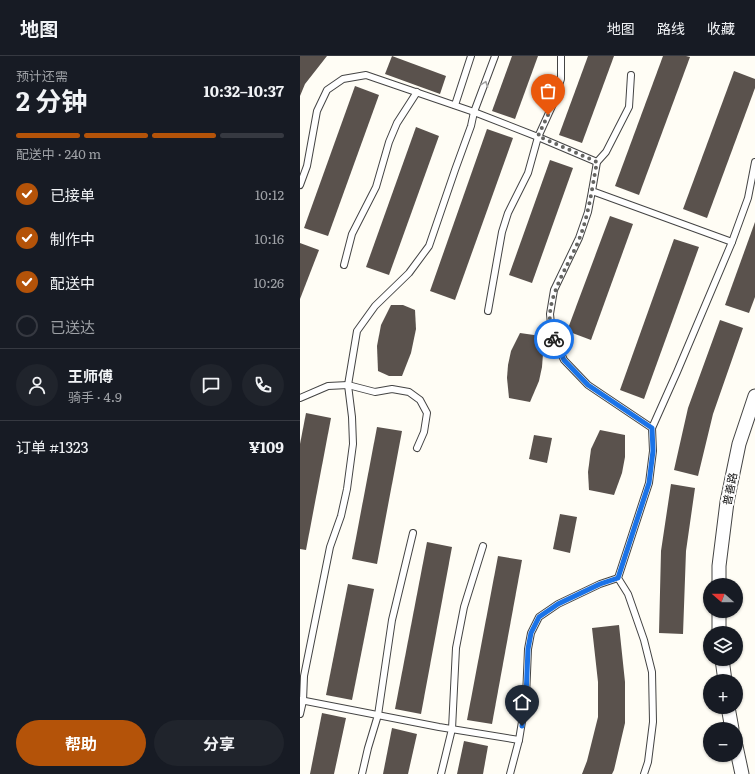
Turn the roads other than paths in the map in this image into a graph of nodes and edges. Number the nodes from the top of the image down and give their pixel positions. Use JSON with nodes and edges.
{"nodes":[{"id":1,"x":471,"y":56,"type":"edge"},
{"id":2,"x":495,"y":56,"type":"edge"},
{"id":3,"x":561,"y":56,"type":"edge"},
{"id":4,"x":630,"y":75,"type":"dead end"},
{"id":5,"x":418,"y":92,"type":"junction"},
{"id":6,"x":455,"y":105,"type":"junction"},
{"id":7,"x":474,"y":112,"type":"junction"},
{"id":8,"x":538,"y":136,"type":"junction"},
{"id":9,"x":597,"y":162,"type":"junction"},
{"id":10,"x":755,"y":162,"type":"edge"},
{"id":11,"x":300,"y":185,"type":"edge"},
{"id":12,"x":592,"y":191,"type":"junction"},
{"id":13,"x":732,"y":242,"type":"junction"},
{"id":14,"x":344,"y":265,"type":"dead end"},
{"id":15,"x":488,"y":310,"type":"dead end"},
{"id":16,"x":348,"y":385,"type":"junction"},
{"id":17,"x":755,"y":396,"type":"edge"},
{"id":18,"x":300,"y":398,"type":"edge"},
{"id":19,"x":652,"y":428,"type":"junction"},
{"id":20,"x":417,"y":448,"type":"dead end"},
{"id":21,"x":413,"y":533,"type":"dead end"},
{"id":22,"x":483,"y":546,"type":"dead end"},
{"id":23,"x":618,"y":578,"type":"junction"},
{"id":24,"x":719,"y":578,"type":"edge"},
{"id":25,"x":301,"y":701,"type":"edge"},
{"id":26,"x":300,"y":714,"type":"edge"},
{"id":27,"x":378,"y":715,"type":"junction"},
{"id":28,"x":452,"y":729,"type":"junction"},
{"id":29,"x":519,"y":740,"type":"junction"},
{"id":30,"x":739,"y":762,"type":"edge"},
{"id":31,"x":362,"y":774,"type":"edge"},
{"id":32,"x":441,"y":774,"type":"edge"},
{"id":33,"x":510,"y":774,"type":"edge"},
{"id":34,"x":644,"y":774,"type":"edge"},
{"id":35,"x":742,"y":774,"type":"edge"}],
"edges":[{"from":1,"to":6,"type":"lane"},
{"from":7,"to":2,"type":"lane","one_way":true},
{"from":3,"to":8,"type":"lane"},
{"from":4,"to":9,"type":"lane"},
{"from":5,"to":6,"type":"lane"},
{"from":5,"to":11,"type":"lane"},
{"from":5,"to":14,"type":"lane"},
{"from":6,"to":7,"type":"lane"},
{"from":7,"to":8,"type":"lane"},
{"from":7,"to":16,"type":"lane"},
{"from":8,"to":9,"type":"lane"},
{"from":8,"to":15,"type":"lane"},
{"from":9,"to":12,"type":"lane"},
{"from":10,"to":13,"type":"lane"},
{"from":12,"to":13,"type":"lane"},
{"from":12,"to":19,"type":"lane"},
{"from":13,"to":19,"type":"lane"},
{"from":16,"to":18,"type":"lane"},
{"from":16,"to":20,"type":"lane"},
{"from":16,"to":25,"type":"lane"},
{"from":17,"to":24,"type":"street","name":"普善路"},
{"from":19,"to":23,"type":"lane"},
{"from":21,"to":27,"type":"lane"},
{"from":22,"to":28,"type":"lane"},
{"from":23,"to":29,"type":"lane"},
{"from":23,"to":34,"type":"lane"},
{"from":25,"to":26,"type":"lane"},
{"from":25,"to":27,"type":"lane"},
{"from":27,"to":28,"type":"lane"},
{"from":27,"to":31,"type":"lane"},
{"from":28,"to":29,"type":"lane"},
{"from":28,"to":32,"type":"lane"},
{"from":29,"to":33,"type":"lane"},
{"from":30,"to":35,"type":"street"}]}
